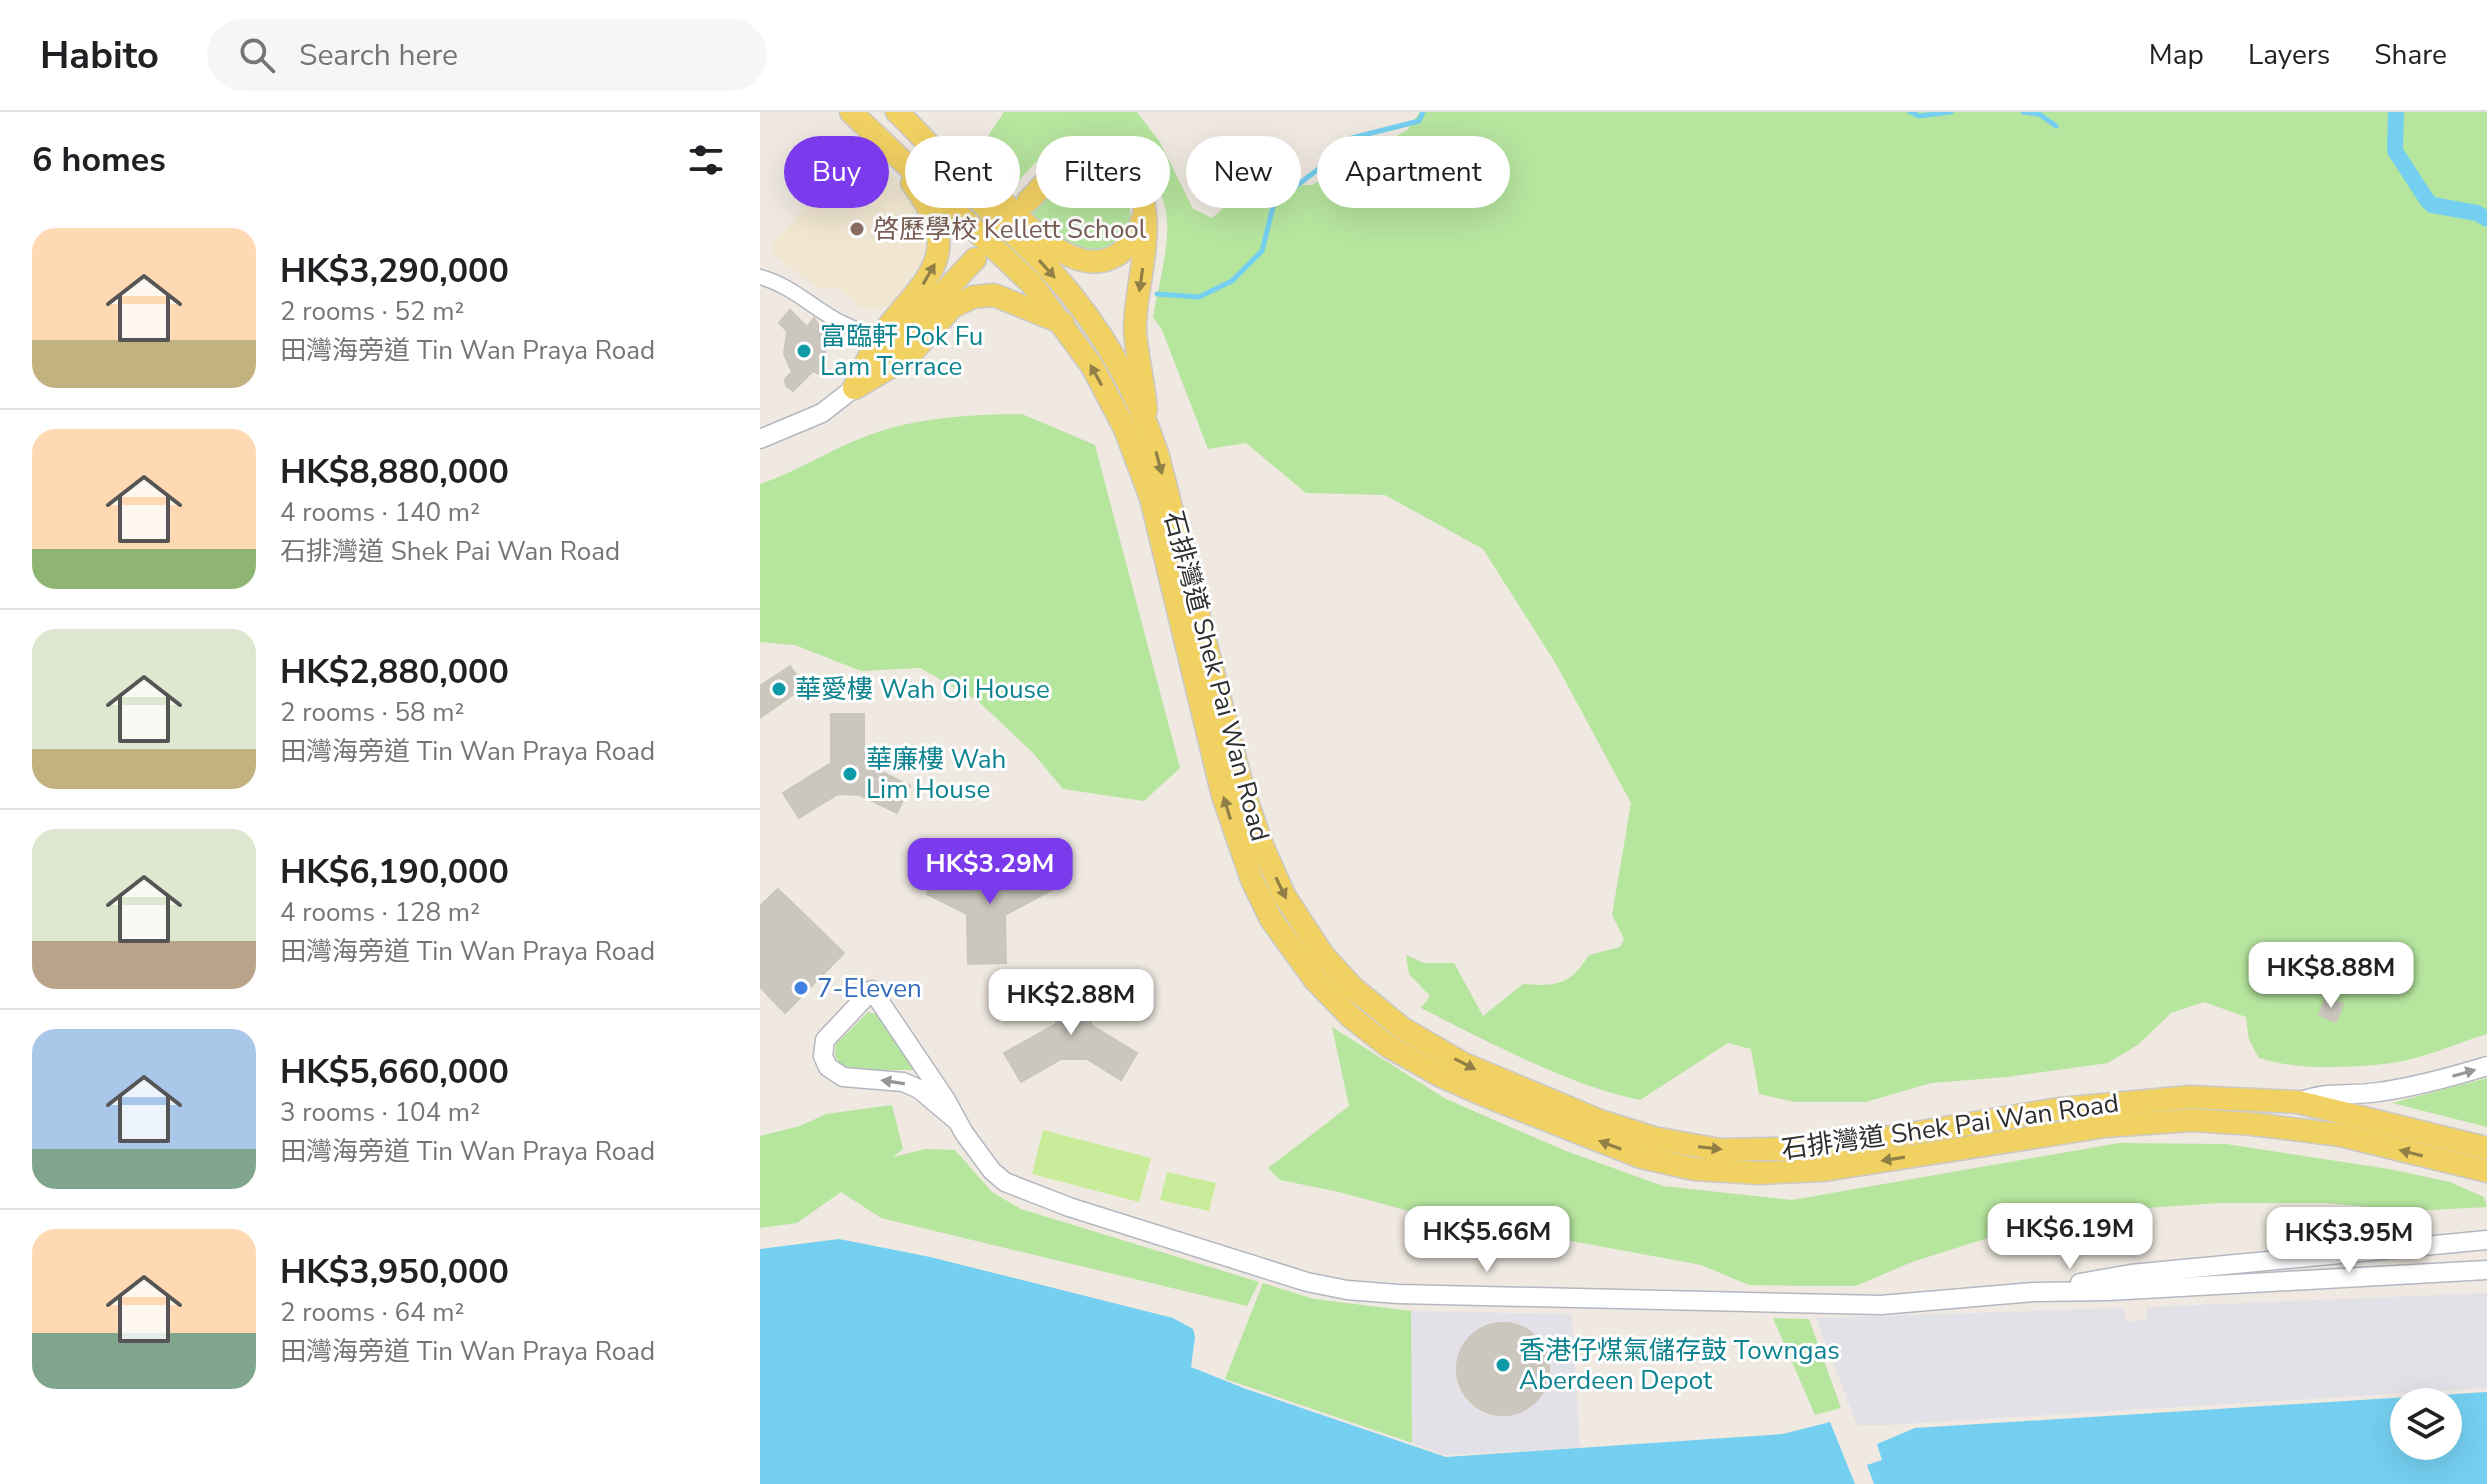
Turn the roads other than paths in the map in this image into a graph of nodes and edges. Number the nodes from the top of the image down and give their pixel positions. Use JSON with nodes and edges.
{"nodes":[{"id":1,"x":851,"y":112,"type":"edge"},
{"id":2,"x":897,"y":112,"type":"edge"},
{"id":3,"x":922,"y":136,"type":"edge"},
{"id":4,"x":900,"y":159,"type":"junction"},
{"id":5,"x":1036,"y":192,"type":"edge"},
{"id":6,"x":1028,"y":201,"type":"dead end"},
{"id":7,"x":988,"y":208,"type":"edge"},
{"id":8,"x":1011,"y":208,"type":"edge"},
{"id":9,"x":1142,"y":208,"type":"edge"},
{"id":10,"x":1144,"y":208,"type":"edge"},
{"id":11,"x":975,"y":259,"type":"dead end"},
{"id":12,"x":760,"y":277,"type":"edge"},
{"id":13,"x":1063,"y":323,"type":"junction"},
{"id":14,"x":881,"y":335,"type":"junction"},
{"id":15,"x":854,"y":388,"type":"junction"},
{"id":16,"x":1148,"y":427,"type":"junction"},
{"id":17,"x":760,"y":439,"type":"edge"},
{"id":18,"x":2487,"y":1066,"type":"edge"},
{"id":19,"x":2298,"y":1102,"type":"junction"},
{"id":20,"x":956,"y":1120,"type":"junction"},
{"id":21,"x":2487,"y":1148,"type":"edge"},
{"id":22,"x":2487,"y":1171,"type":"edge"},
{"id":23,"x":2487,"y":1240,"type":"edge"},
{"id":24,"x":2487,"y":1270,"type":"edge"},
{"id":25,"x":2033,"y":1292,"type":"junction"}],
"edges":[{"from":1,"to":4,"type":"main road","name":"石排灣道 Shek Pai Wan Road"},
{"from":2,"to":3,"type":"main road","name":"石排灣道 Shek Pai Wan Road"},
{"from":4,"to":13,"type":"main road","name":"石排灣道 Shek Pai Wan Road"},
{"from":14,"to":4,"type":"main road","one_way":true},
{"from":5,"to":6,"type":"main road"},
{"from":7,"to":16,"type":"main road","name":"石排灣道 Shek Pai Wan Road","one_way":true},
{"from":8,"to":9,"type":"main road"},
{"from":10,"to":16,"type":"main road","one_way":true},
{"from":11,"to":15,"type":"main road"},
{"from":12,"to":14,"type":"street"},
{"from":13,"to":15,"type":"main road"},
{"from":22,"to":13,"type":"main road","name":"石排灣道 Shek Pai Wan Road","one_way":true},
{"from":14,"to":15,"type":"main road"},
{"from":15,"to":17,"type":"street"},
{"from":16,"to":19,"type":"main road","name":"石排灣道 Shek Pai Wan Road","one_way":true},
{"from":19,"to":18,"type":"street","name":"石排灣道 Shek Pai Wan Road","one_way":true},
{"from":19,"to":21,"type":"main road"},
{"from":20,"to":20,"type":"street","one_way":true},
{"from":20,"to":25,"type":"street"},
{"from":23,"to":25,"type":"street"},
{"from":24,"to":25,"type":"street"}]}
